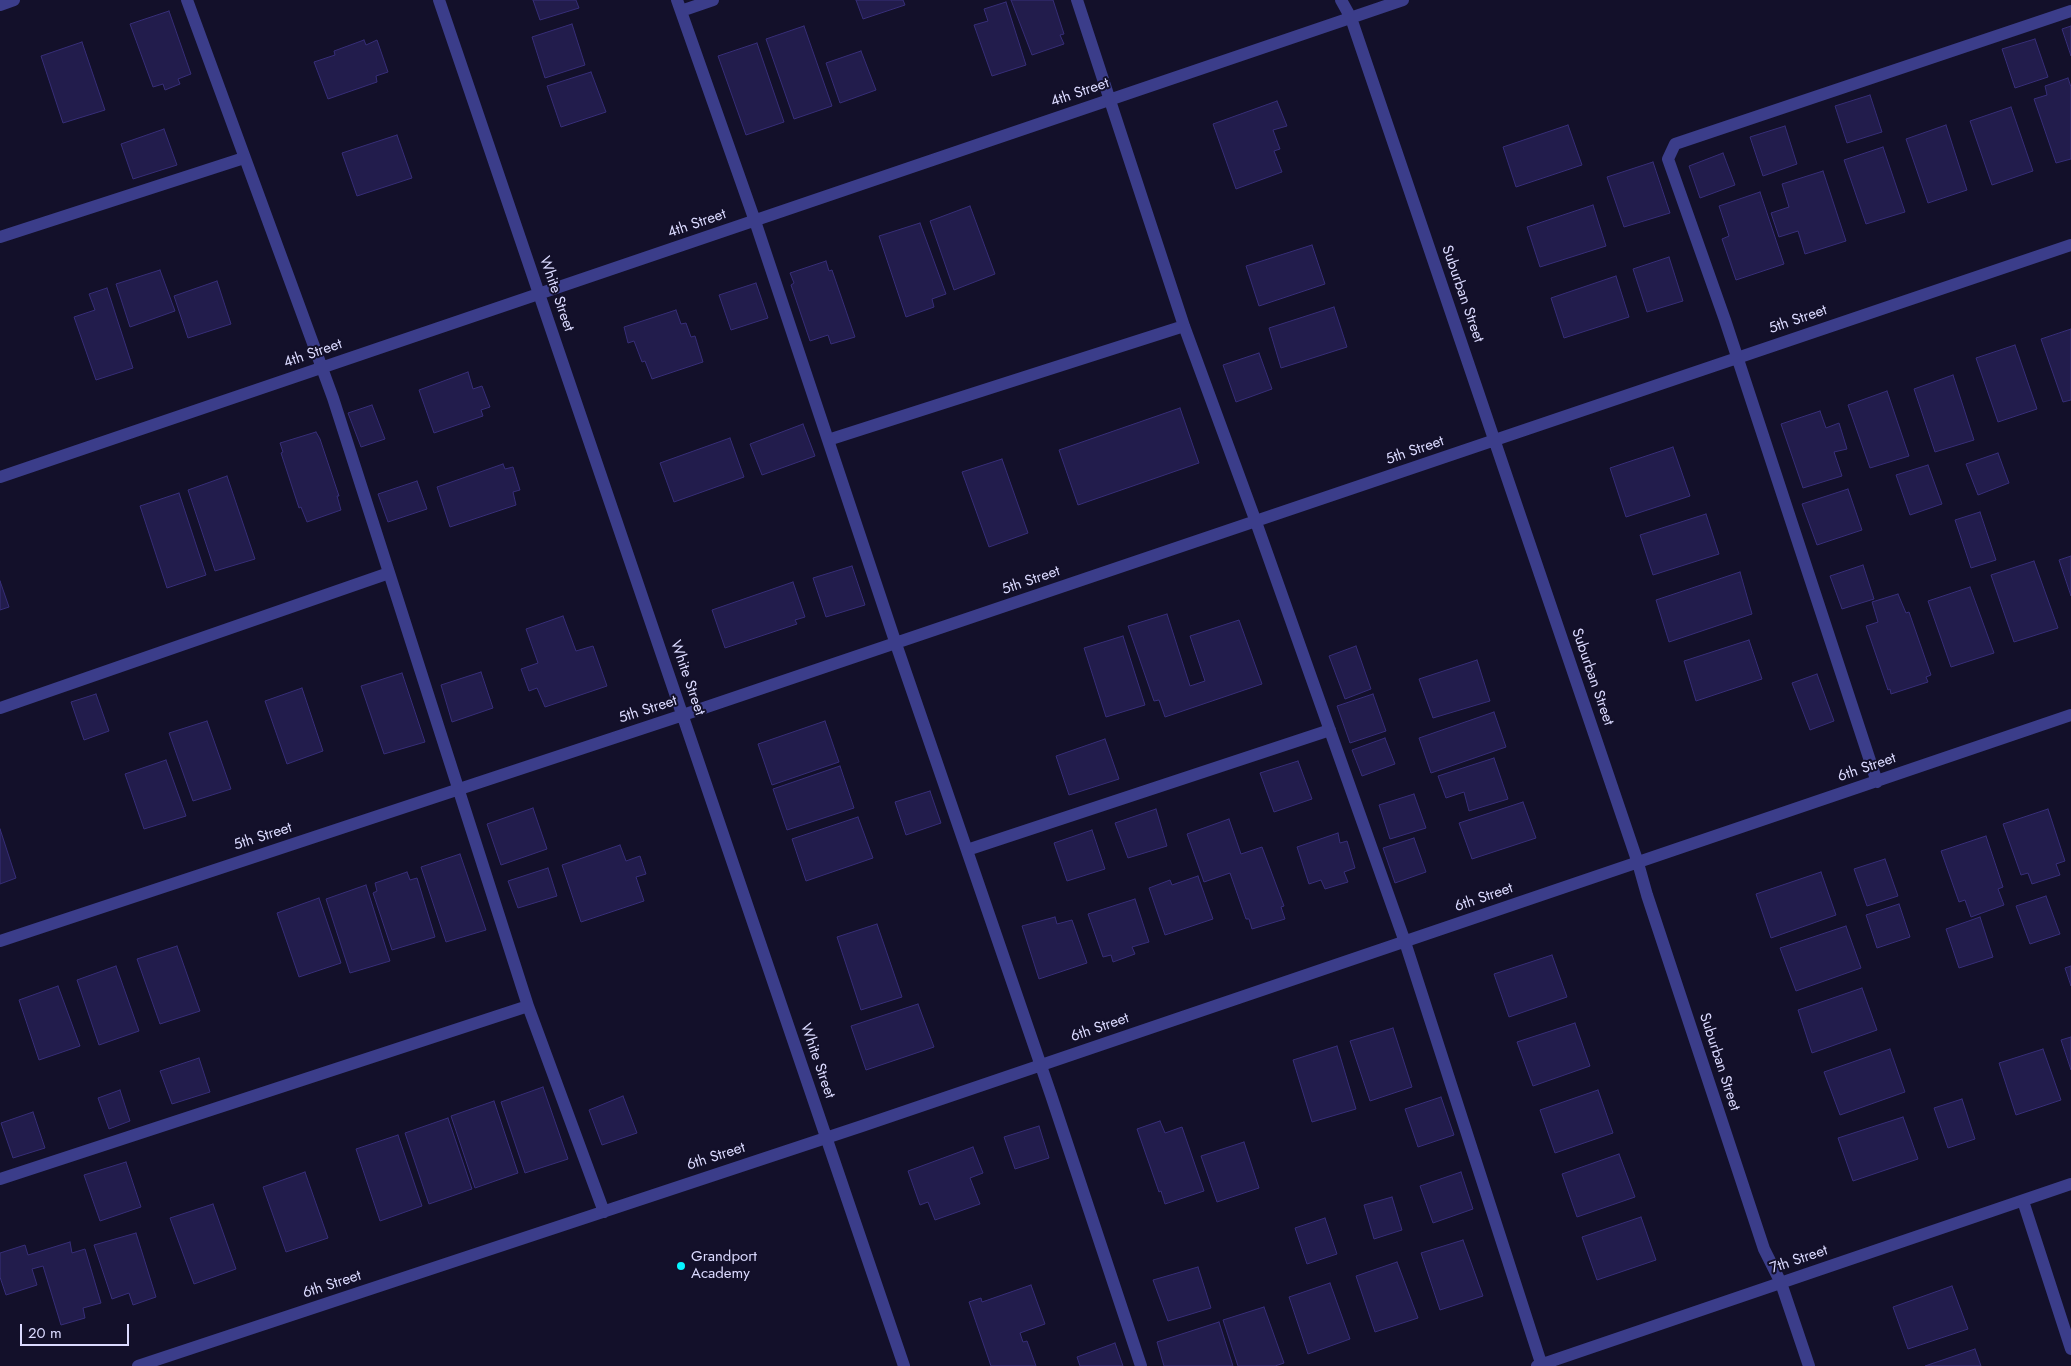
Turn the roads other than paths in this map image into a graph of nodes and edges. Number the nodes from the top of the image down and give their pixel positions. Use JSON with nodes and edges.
{"nodes":[{"id":1,"x":14,"y":0,"type":"edge"},
{"id":2,"x":186,"y":0,"type":"edge"},
{"id":3,"x":438,"y":0,"type":"edge"},
{"id":4,"x":713,"y":0,"type":"edge"},
{"id":5,"x":1077,"y":0,"type":"edge"},
{"id":6,"x":1341,"y":0,"type":"edge"},
{"id":7,"x":1404,"y":0,"type":"edge"},
{"id":8,"x":0,"y":4,"type":"edge"},
{"id":9,"x":679,"y":6,"type":"edge"},
{"id":10,"x":2071,"y":10,"type":"edge"},
{"id":11,"x":1350,"y":18,"type":"junction"},
{"id":12,"x":1110,"y":100,"type":"junction"},
{"id":13,"x":244,"y":158,"type":"junction"},
{"id":14,"x":755,"y":221,"type":"junction"},
{"id":15,"x":0,"y":237,"type":"edge"},
{"id":16,"x":2071,"y":245,"type":"edge"},
{"id":17,"x":539,"y":294,"type":"junction"},
{"id":18,"x":1184,"y":326,"type":"junction"},
{"id":19,"x":1737,"y":358,"type":"junction"},
{"id":20,"x":321,"y":369,"type":"junction"},
{"id":21,"x":828,"y":440,"type":"junction"},
{"id":22,"x":1494,"y":441,"type":"junction"},
{"id":23,"x":0,"y":477,"type":"edge"},
{"id":24,"x":1256,"y":522,"type":"junction"},
{"id":25,"x":389,"y":573,"type":"junction"},
{"id":26,"x":896,"y":644,"type":"junction"},
{"id":27,"x":0,"y":708,"type":"edge"},
{"id":28,"x":683,"y":715,"type":"junction"},
{"id":29,"x":2071,"y":715,"type":"edge"},
{"id":30,"x":1330,"y":730,"type":"junction"},
{"id":31,"x":1877,"y":782,"type":"junction"},
{"id":32,"x":459,"y":789,"type":"junction"},
{"id":33,"x":967,"y":850,"type":"junction"},
{"id":34,"x":1638,"y":863,"type":"junction"},
{"id":35,"x":0,"y":940,"type":"edge"},
{"id":36,"x":1406,"y":942,"type":"junction"},
{"id":37,"x":528,"y":1006,"type":"junction"},
{"id":38,"x":1040,"y":1066,"type":"junction"},
{"id":39,"x":826,"y":1138,"type":"junction"},
{"id":40,"x":0,"y":1179,"type":"edge"},
{"id":41,"x":2071,"y":1184,"type":"edge"},
{"id":42,"x":2023,"y":1200,"type":"junction"},
{"id":43,"x":604,"y":1212,"type":"junction"},
{"id":44,"x":1781,"y":1283,"type":"junction"},
{"id":45,"x":2071,"y":1349,"type":"edge"},
{"id":46,"x":1540,"y":1365,"type":"edge"},
{"id":47,"x":138,"y":1366,"type":"edge"},
{"id":48,"x":904,"y":1366,"type":"edge"},
{"id":49,"x":1141,"y":1366,"type":"edge"},
{"id":50,"x":1809,"y":1366,"type":"edge"}],
"edges":[{"from":1,"to":8,"type":"street"},
{"from":2,"to":13,"type":"street"},
{"from":3,"to":17,"type":"street","name":"White Street"},
{"from":4,"to":9,"type":"street"},
{"from":5,"to":12,"type":"street"},
{"from":6,"to":11,"type":"street","name":"Suburban Street"},
{"from":7,"to":11,"type":"street","name":"4th Street"},
{"from":9,"to":14,"type":"street"},
{"from":10,"to":19,"type":"street"},
{"from":11,"to":12,"type":"street","name":"4th Street"},
{"from":11,"to":22,"type":"street","name":"Suburban Street"},
{"from":12,"to":14,"type":"street","name":"4th Street"},
{"from":12,"to":18,"type":"street"},
{"from":13,"to":15,"type":"street"},
{"from":13,"to":20,"type":"street"},
{"from":14,"to":17,"type":"street","name":"4th Street"},
{"from":14,"to":21,"type":"street"},
{"from":16,"to":19,"type":"street","name":"5th Street"},
{"from":17,"to":20,"type":"street","name":"4th Street"},
{"from":17,"to":28,"type":"street","name":"White Street"},
{"from":18,"to":21,"type":"street"},
{"from":18,"to":24,"type":"street"},
{"from":19,"to":22,"type":"street","name":"5th Street"},
{"from":19,"to":31,"type":"street"},
{"from":20,"to":23,"type":"street","name":"4th Street"},
{"from":20,"to":25,"type":"street"},
{"from":21,"to":26,"type":"street"},
{"from":22,"to":24,"type":"street","name":"5th Street"},
{"from":22,"to":34,"type":"street","name":"Suburban Street"},
{"from":24,"to":26,"type":"street","name":"5th Street"},
{"from":24,"to":30,"type":"street"},
{"from":25,"to":27,"type":"street"},
{"from":25,"to":32,"type":"street"},
{"from":26,"to":28,"type":"street","name":"5th Street"},
{"from":26,"to":33,"type":"street"},
{"from":28,"to":32,"type":"street","name":"5th Street"},
{"from":28,"to":39,"type":"street","name":"White Street"},
{"from":29,"to":31,"type":"street","name":"6th Street"},
{"from":30,"to":33,"type":"street"},
{"from":30,"to":36,"type":"street"},
{"from":31,"to":34,"type":"street","name":"6th Street"},
{"from":32,"to":35,"type":"street","name":"5th Street"},
{"from":32,"to":37,"type":"street"},
{"from":33,"to":38,"type":"street"},
{"from":34,"to":36,"type":"street","name":"6th Street"},
{"from":34,"to":44,"type":"street","name":"Suburban Street"},
{"from":36,"to":38,"type":"street","name":"6th Street"},
{"from":36,"to":46,"type":"street"},
{"from":37,"to":40,"type":"street"},
{"from":37,"to":43,"type":"street"},
{"from":38,"to":39,"type":"street","name":"6th Street"},
{"from":38,"to":49,"type":"street"},
{"from":39,"to":43,"type":"street","name":"6th Street"},
{"from":39,"to":48,"type":"street","name":"White Street"},
{"from":41,"to":42,"type":"street","name":"7th Street"},
{"from":42,"to":44,"type":"street","name":"7th Street"},
{"from":42,"to":45,"type":"street"},
{"from":43,"to":47,"type":"street","name":"6th Street"},
{"from":44,"to":46,"type":"street","name":"7th Street"},
{"from":44,"to":50,"type":"street","name":"Suburban Street"}]}
